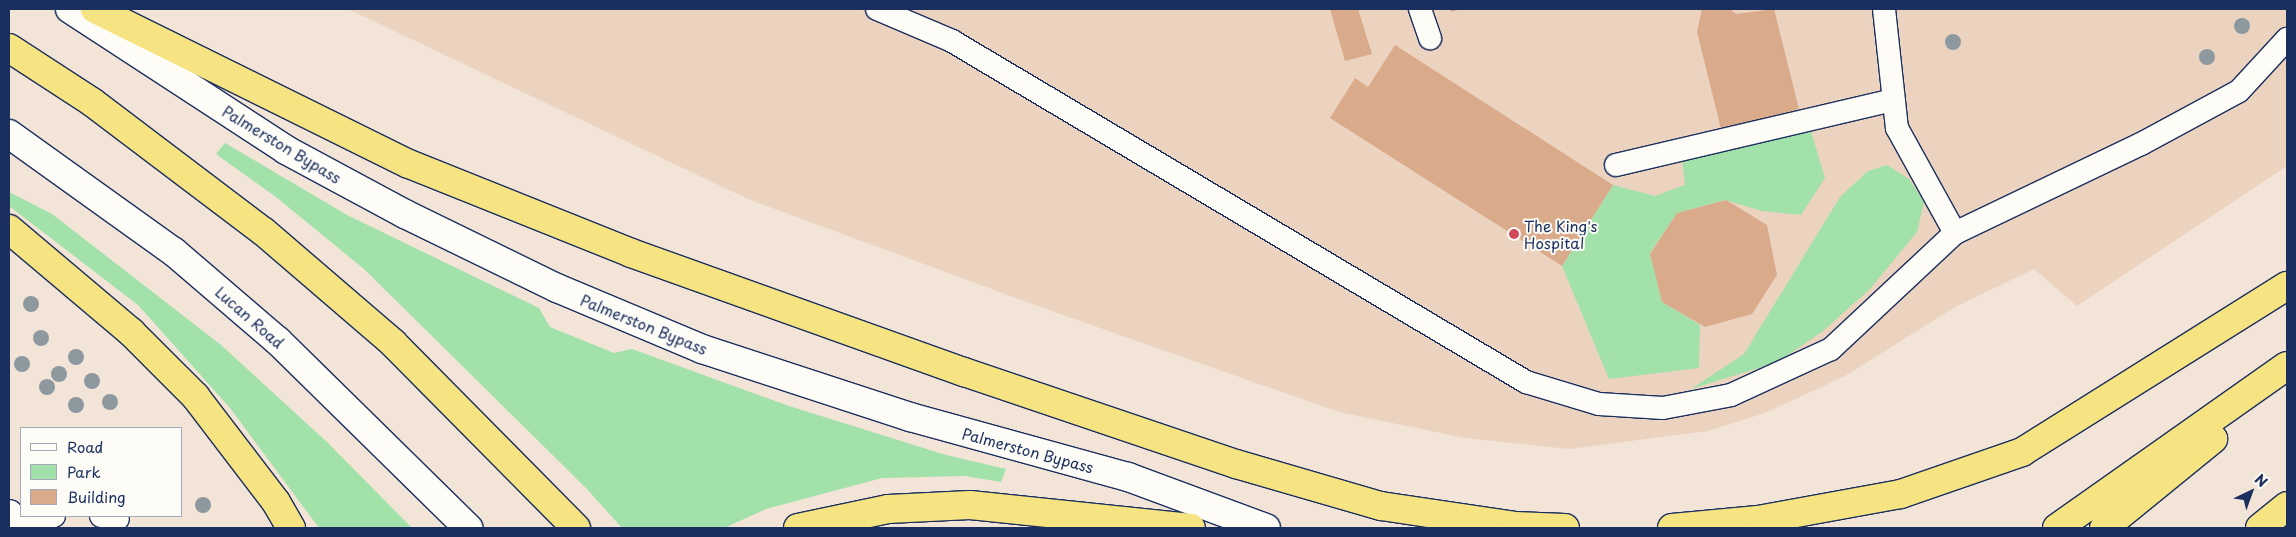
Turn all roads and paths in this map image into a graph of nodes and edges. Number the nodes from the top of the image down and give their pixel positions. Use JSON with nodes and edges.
{"nodes":[{"id":1,"x":70,"y":9,"type":"edge"},
{"id":2,"x":95,"y":9,"type":"edge"},
{"id":3,"x":1420,"y":9,"type":"edge"},
{"id":4,"x":1884,"y":9,"type":"edge"},
{"id":5,"x":883,"y":10,"type":"edge"},
{"id":6,"x":1430,"y":38,"type":"dead end"},
{"id":7,"x":2287,"y":39,"type":"edge"},
{"id":8,"x":9,"y":48,"type":"edge"},
{"id":9,"x":1894,"y":100,"type":"junction"},
{"id":10,"x":9,"y":134,"type":"edge"},
{"id":11,"x":1616,"y":165,"type":"dead end"},
{"id":12,"x":9,"y":229,"type":"edge"},
{"id":13,"x":1955,"y":233,"type":"junction"},
{"id":14,"x":2287,"y":286,"type":"edge"},
{"id":15,"x":2287,"y":366,"type":"edge"},
{"id":16,"x":2287,"y":377,"type":"edge"},
{"id":17,"x":2287,"y":506,"type":"edge"},
{"id":18,"x":9,"y":514,"type":"edge"},
{"id":19,"x":52,"y":517,"type":"edge"},
{"id":20,"x":19,"y":528,"type":"edge"},
{"id":21,"x":30,"y":528,"type":"edge"},
{"id":22,"x":291,"y":528,"type":"edge"},
{"id":23,"x":468,"y":528,"type":"edge"},
{"id":24,"x":576,"y":528,"type":"edge"},
{"id":25,"x":798,"y":528,"type":"edge"},
{"id":26,"x":1191,"y":528,"type":"edge"},
{"id":27,"x":1266,"y":528,"type":"edge"},
{"id":28,"x":1565,"y":528,"type":"edge"},
{"id":29,"x":1672,"y":528,"type":"edge"},
{"id":30,"x":2058,"y":528,"type":"edge"},
{"id":31,"x":2104,"y":528,"type":"edge"},
{"id":32,"x":2260,"y":528,"type":"edge"}],
"edges":[{"from":1,"to":27,"type":"main road","name":"Palmerston Bypass"},
{"from":2,"to":28,"type":"highway"},
{"from":3,"to":6,"type":"lane"},
{"from":4,"to":9,"type":"lane"},
{"from":5,"to":13,"type":"lane"},
{"from":7,"to":13,"type":"lane"},
{"from":8,"to":24,"type":"highway"},
{"from":9,"to":11,"type":"lane"},
{"from":9,"to":13,"type":"lane"},
{"from":10,"to":23,"type":"main road","name":"Lucan Road"},
{"from":12,"to":22,"type":"highway"},
{"from":14,"to":29,"type":"highway"},
{"from":15,"to":30,"type":"highway"},
{"from":16,"to":31,"type":"highway"},
{"from":17,"to":32,"type":"highway"},
{"from":18,"to":20,"type":"main road"},
{"from":19,"to":21,"type":"lane"},
{"from":25,"to":26,"type":"highway"}]}
